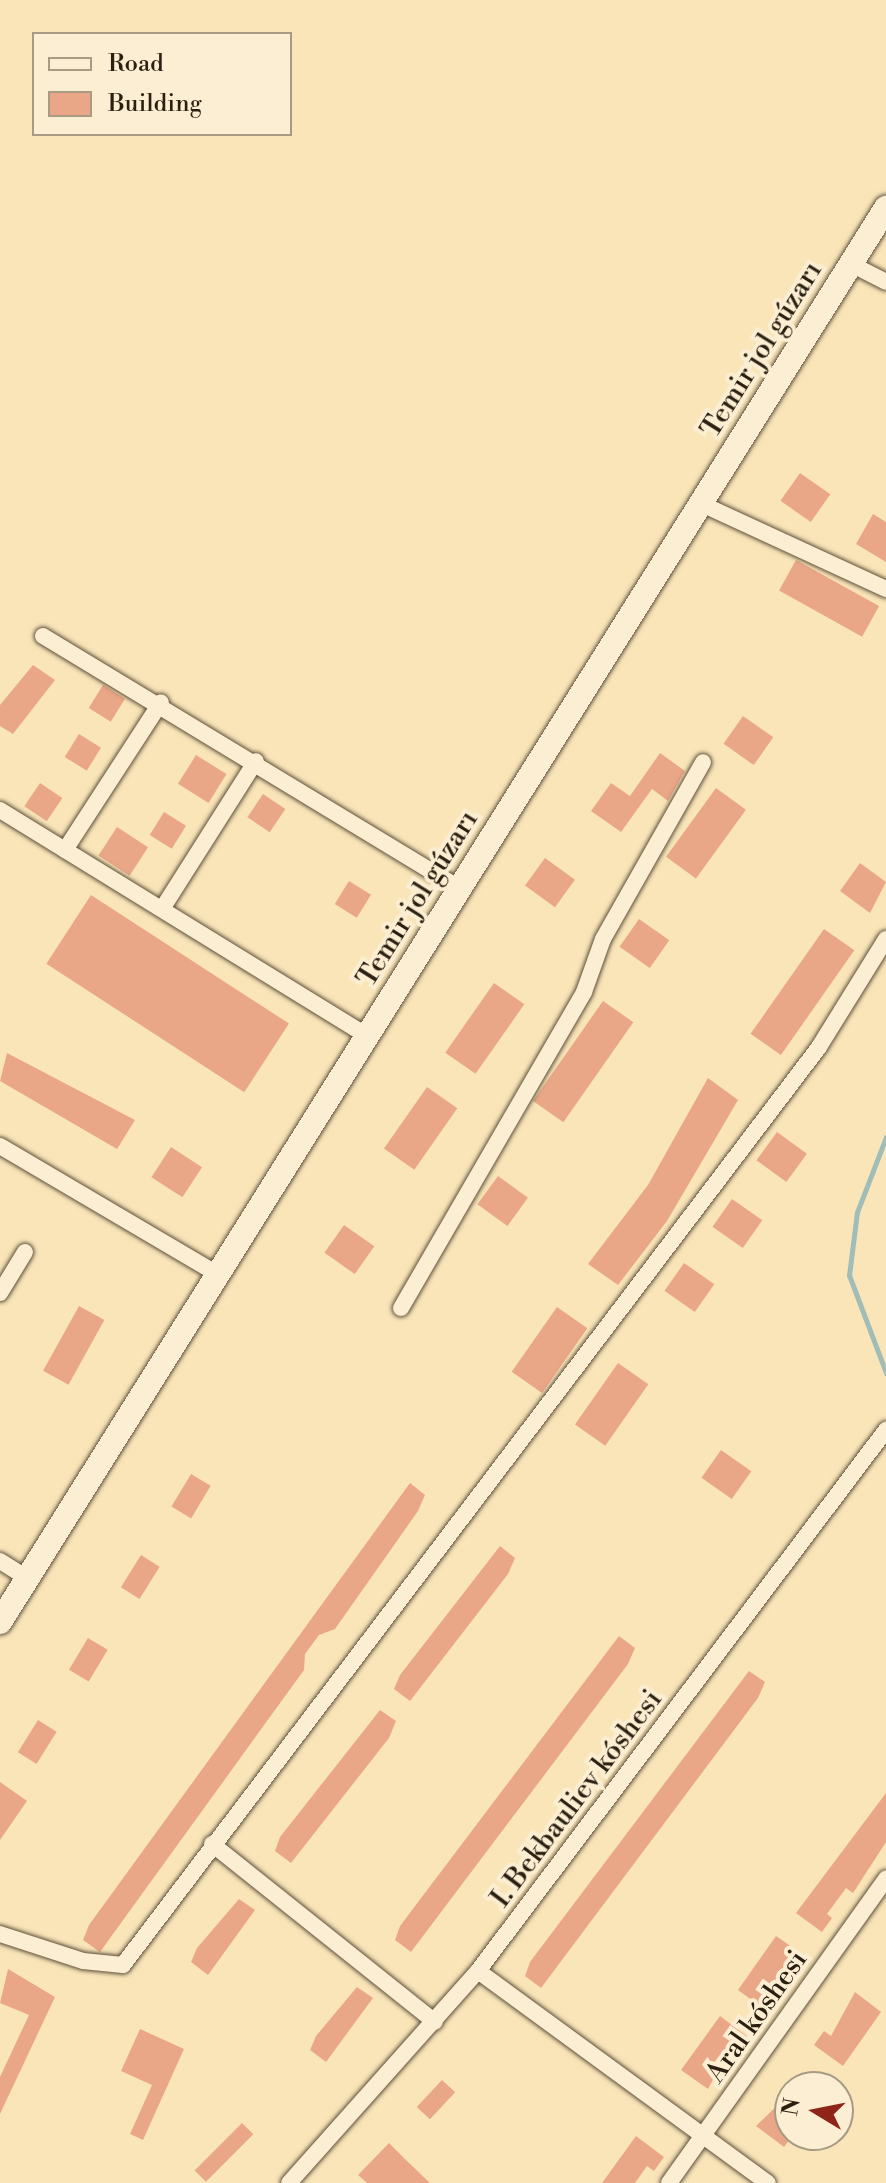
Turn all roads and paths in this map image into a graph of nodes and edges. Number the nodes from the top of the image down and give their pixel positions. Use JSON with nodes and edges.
{"nodes":[{"id":1,"x":886,"y":208,"type":"edge"},
{"id":2,"x":851,"y":264,"type":"junction"},
{"id":3,"x":886,"y":282,"type":"edge"},
{"id":4,"x":702,"y":504,"type":"junction"},
{"id":5,"x":886,"y":589,"type":"edge"},
{"id":6,"x":43,"y":636,"type":"dead end"},
{"id":7,"x":161,"y":702,"type":"junction"},
{"id":8,"x":256,"y":761,"type":"junction"},
{"id":9,"x":703,"y":762,"type":"dead end"},
{"id":10,"x":0,"y":810,"type":"edge"},
{"id":11,"x":65,"y":850,"type":"junction"},
{"id":12,"x":461,"y":889,"type":"junction"},
{"id":13,"x":162,"y":909,"type":"junction"},
{"id":14,"x":886,"y":939,"type":"edge"},
{"id":15,"x":368,"y":1036,"type":"junction"},
{"id":16,"x":0,"y":1146,"type":"edge"},
{"id":17,"x":25,"y":1252,"type":"dead end"},
{"id":18,"x":217,"y":1274,"type":"junction"},
{"id":19,"x":0,"y":1293,"type":"edge"},
{"id":20,"x":401,"y":1308,"type":"dead end"},
{"id":21,"x":886,"y":1430,"type":"edge"},
{"id":22,"x":0,"y":1561,"type":"edge"},
{"id":23,"x":27,"y":1578,"type":"junction"},
{"id":24,"x":0,"y":1622,"type":"edge"},
{"id":25,"x":212,"y":1844,"type":"junction"},
{"id":26,"x":886,"y":1879,"type":"edge"},
{"id":27,"x":0,"y":1934,"type":"edge"},
{"id":28,"x":478,"y":1971,"type":"junction"},
{"id":29,"x":435,"y":2022,"type":"junction"},
{"id":30,"x":704,"y":2136,"type":"junction"},
{"id":31,"x":289,"y":2183,"type":"edge"},
{"id":32,"x":669,"y":2183,"type":"edge"},
{"id":33,"x":768,"y":2183,"type":"edge"}],
"edges":[{"from":1,"to":2,"type":"street","name":"Temir jol gúzarı"},
{"from":2,"to":3,"type":"street"},
{"from":2,"to":4,"type":"street","name":"Temir jol gúzarı"},
{"from":4,"to":5,"type":"street"},
{"from":4,"to":12,"type":"street","name":"Temir jol gúzarı"},
{"from":6,"to":7,"type":"street"},
{"from":7,"to":8,"type":"street"},
{"from":7,"to":11,"type":"street"},
{"from":8,"to":12,"type":"street"},
{"from":8,"to":13,"type":"street"},
{"from":9,"to":20,"type":"street"},
{"from":10,"to":11,"type":"street"},
{"from":11,"to":13,"type":"street"},
{"from":12,"to":15,"type":"street","name":"Temir jol gúzarı"},
{"from":13,"to":15,"type":"street"},
{"from":14,"to":25,"type":"street"},
{"from":15,"to":18,"type":"street","name":"Temir jol gúzarı"},
{"from":16,"to":18,"type":"street"},
{"from":17,"to":19,"type":"street"},
{"from":18,"to":23,"type":"street","name":"Temir jol gúzarı"},
{"from":21,"to":28,"type":"street","name":"I. Bekbauliev kóshesi"},
{"from":22,"to":23,"type":"street"},
{"from":23,"to":24,"type":"street","name":"Temir jol gúzarı"},
{"from":25,"to":27,"type":"street"},
{"from":25,"to":29,"type":"street"},
{"from":26,"to":30,"type":"street","name":"Aral kóshesi"},
{"from":28,"to":29,"type":"street","name":"I. Bekbauliev kóshesi"},
{"from":28,"to":30,"type":"street"},
{"from":29,"to":31,"type":"street","name":"I. Bekbauliev kóshesi"},
{"from":30,"to":32,"type":"street","name":"Aral kóshesi"},
{"from":30,"to":33,"type":"street"}]}
